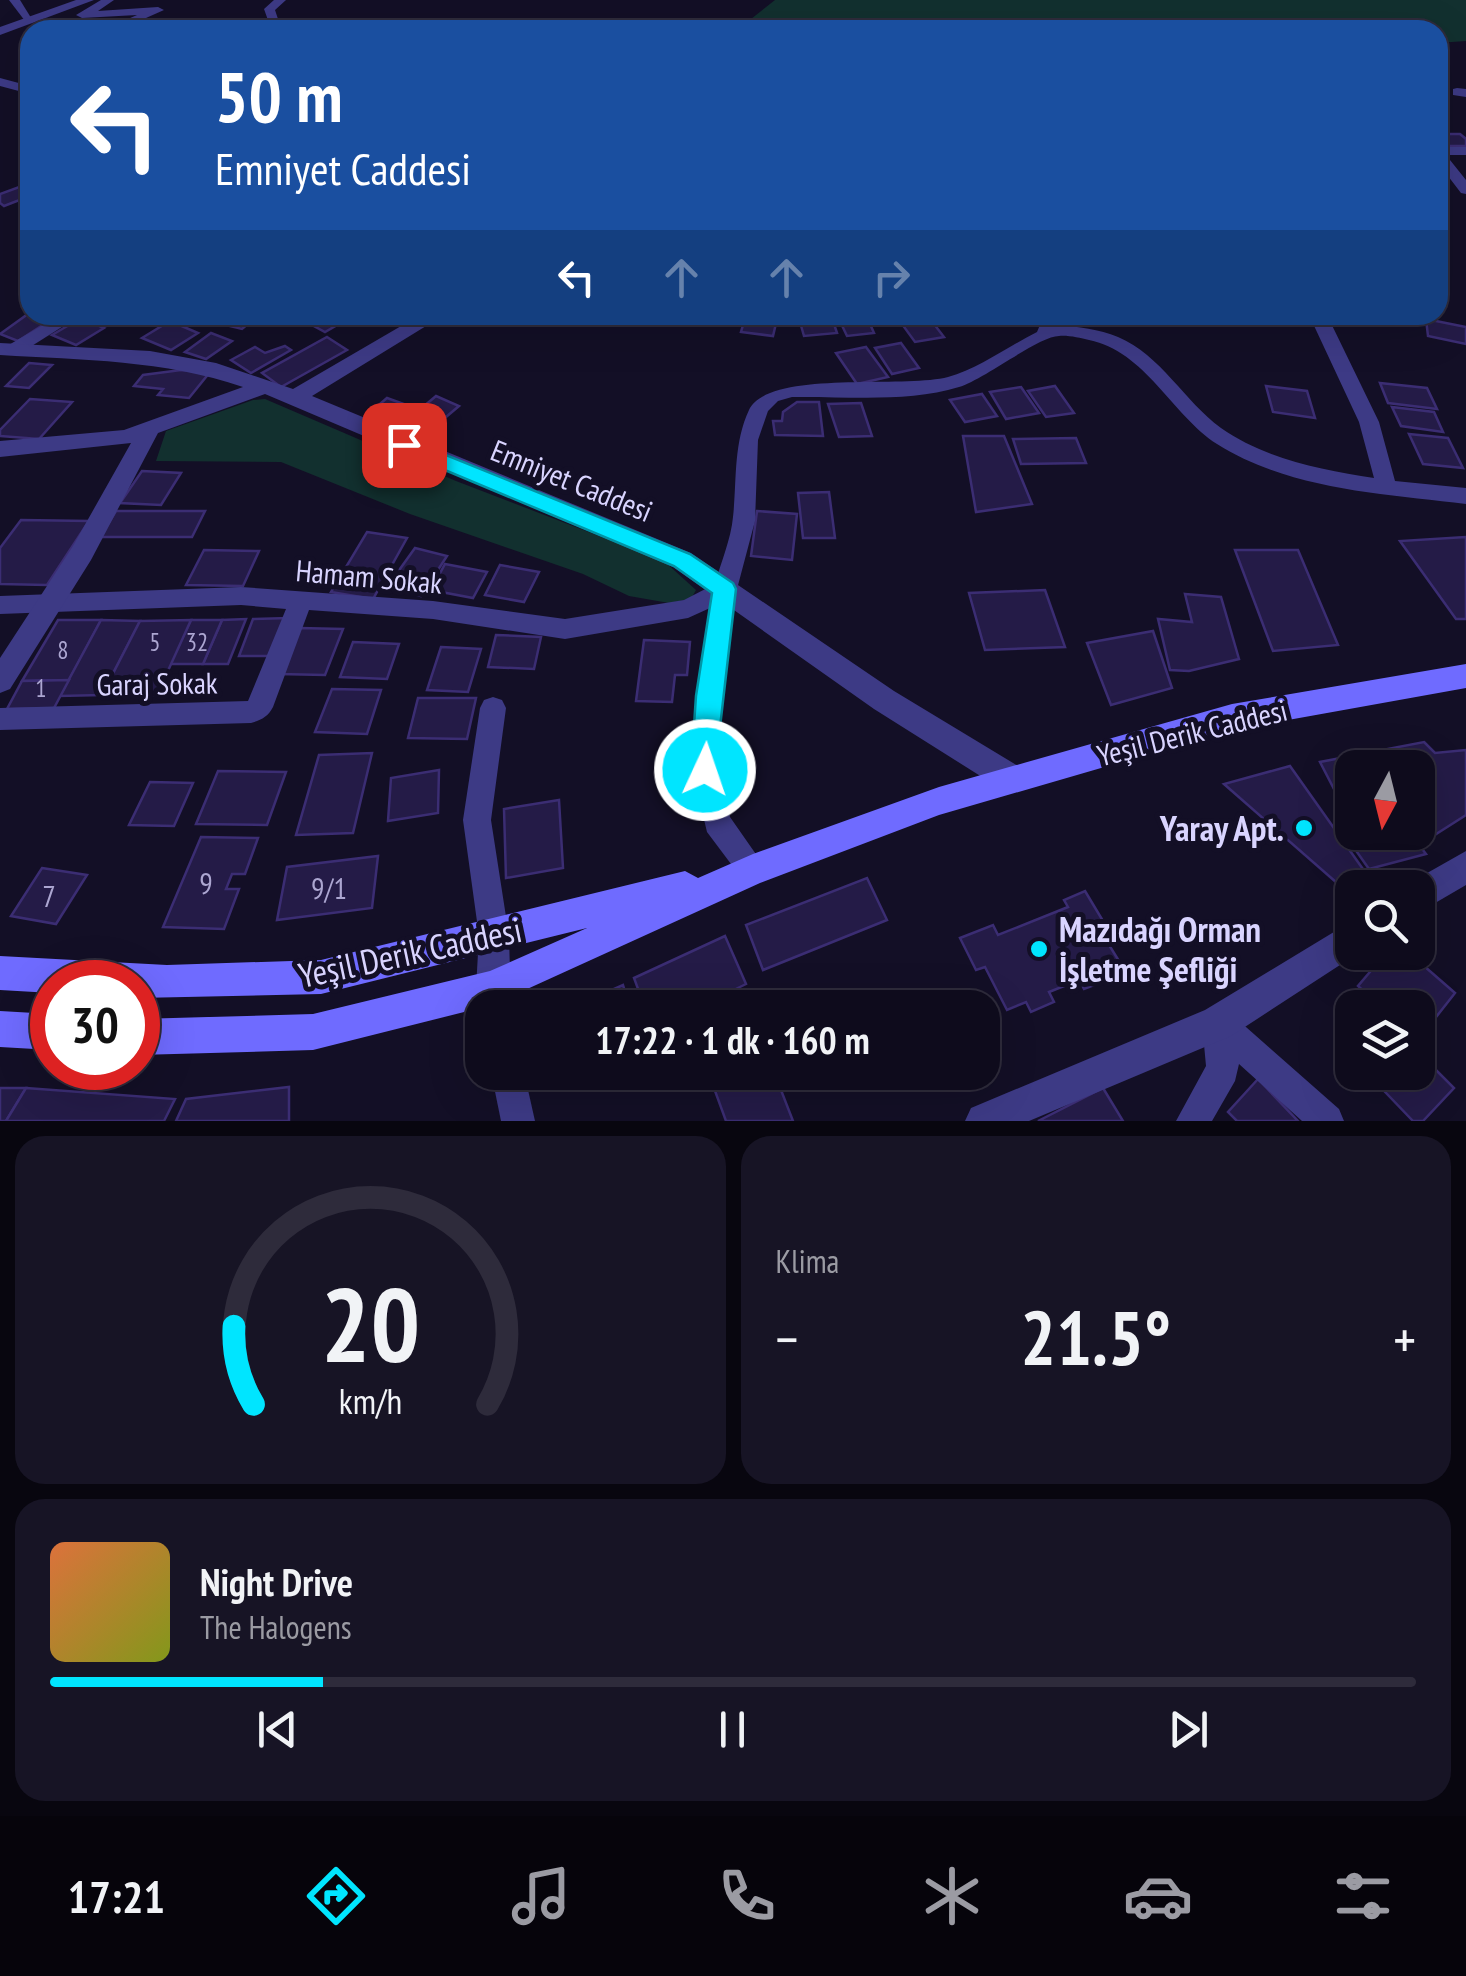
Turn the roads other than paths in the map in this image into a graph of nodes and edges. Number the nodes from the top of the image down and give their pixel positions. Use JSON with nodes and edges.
{"nodes":[{"id":1,"x":14,"y":0,"type":"edge"},
{"id":2,"x":88,"y":0,"type":"edge"},
{"id":3,"x":109,"y":0,"type":"edge"},
{"id":4,"x":281,"y":0,"type":"edge"},
{"id":5,"x":29,"y":18,"type":"junction"},
{"id":6,"x":25,"y":20,"type":"edge"},
{"id":7,"x":134,"y":20,"type":"edge"},
{"id":8,"x":274,"y":20,"type":"edge"},
{"id":9,"x":20,"y":72,"type":"dead end"},
{"id":10,"x":0,"y":74,"type":"edge"},
{"id":11,"x":1448,"y":166,"type":"edge"},
{"id":12,"x":1466,"y":190,"type":"edge"},
{"id":13,"x":53,"y":325,"type":"edge"},
{"id":14,"x":417,"y":325,"type":"edge"},
{"id":15,"x":1049,"y":325,"type":"edge"},
{"id":16,"x":1060,"y":325,"type":"edge"},
{"id":17,"x":1323,"y":325,"type":"edge"},
{"id":18,"x":6,"y":349,"type":"edge"},
{"id":19,"x":261,"y":388,"type":"junction"},
{"id":20,"x":295,"y":397,"type":"junction"},
{"id":21,"x":148,"y":432,"type":"junction"},
{"id":22,"x":0,"y":449,"type":"edge"},
{"id":23,"x":1387,"y":490,"type":"junction"},
{"id":24,"x":1466,"y":496,"type":"edge"},
{"id":25,"x":725,"y":589,"type":"junction"},
{"id":26,"x":301,"y":600,"type":"junction"},
{"id":27,"x":51,"y":602,"type":"junction"},
{"id":28,"x":0,"y":605,"type":"edge"},
{"id":29,"x":1466,"y":676,"type":"edge"},
{"id":30,"x":0,"y":681,"type":"edge"},
{"id":31,"x":493,"y":708,"type":"dead end"},
{"id":32,"x":0,"y":719,"type":"edge"},
{"id":33,"x":1012,"y":779,"type":"junction"},
{"id":34,"x":1466,"y":867,"type":"edge"},
{"id":35,"x":753,"y":870,"type":"junction"},
{"id":36,"x":1435,"y":886,"type":"edge"},
{"id":37,"x":494,"y":936,"type":"junction"},
{"id":38,"x":1335,"y":949,"type":"edge"},
{"id":39,"x":0,"y":973,"type":"edge"},
{"id":40,"x":494,"y":990,"type":"edge"},
{"id":41,"x":510,"y":990,"type":"edge"},
{"id":42,"x":465,"y":1003,"type":"edge"},
{"id":43,"x":1218,"y":1023,"type":"junction"},
{"id":44,"x":0,"y":1029,"type":"edge"},
{"id":45,"x":30,"y":1031,"type":"edge"},
{"id":46,"x":160,"y":1036,"type":"edge"},
{"id":47,"x":511,"y":1090,"type":"edge"},
{"id":48,"x":518,"y":1121,"type":"edge"},
{"id":49,"x":984,"y":1121,"type":"edge"},
{"id":50,"x":1193,"y":1121,"type":"edge"},
{"id":51,"x":1327,"y":1121,"type":"edge"}],
"edges":[{"from":1,"to":5,"type":"street"},
{"from":2,"to":5,"type":"street"},
{"from":3,"to":7,"type":"street"},
{"from":4,"to":8,"type":"street"},
{"from":5,"to":6,"type":"street"},
{"from":9,"to":10,"type":"street"},
{"from":11,"to":12,"type":"street"},
{"from":13,"to":18,"type":"street"},
{"from":14,"to":20,"type":"street"},
{"from":15,"to":25,"type":"street"},
{"from":16,"to":23,"type":"street"},
{"from":17,"to":23,"type":"street"},
{"from":18,"to":19,"type":"street","name":"Emniyet Caddesi"},
{"from":19,"to":20,"type":"street","name":"Emniyet Caddesi"},
{"from":19,"to":21,"type":"street"},
{"from":20,"to":25,"type":"street","name":"Emniyet Caddesi"},
{"from":21,"to":22,"type":"street"},
{"from":21,"to":27,"type":"street"},
{"from":23,"to":24,"type":"street"},
{"from":25,"to":26,"type":"street","name":"Hamam Sokak"},
{"from":25,"to":33,"type":"street","name":"Emniyet Caddesi"},
{"from":25,"to":35,"type":"street"},
{"from":26,"to":27,"type":"street","name":"Hamam Sokak"},
{"from":26,"to":32,"type":"street","name":"Garaj Sokak"},
{"from":27,"to":28,"type":"street","name":"Hamam Sokak"},
{"from":27,"to":30,"type":"street"},
{"from":29,"to":33,"type":"main road","name":"Yeşil Derik Caddesi"},
{"from":31,"to":37,"type":"street"},
{"from":33,"to":35,"type":"main road","name":"Yeşil Derik Caddesi"},
{"from":34,"to":36,"type":"street"},
{"from":35,"to":37,"type":"main road","name":"Yeşil Derik Caddesi"},
{"from":35,"to":41,"type":"main road","name":"Yeşil Derik Caddesi"},
{"from":37,"to":39,"type":"main road","name":"Yeşil Derik Caddesi"},
{"from":37,"to":40,"type":"street"},
{"from":38,"to":43,"type":"street"},
{"from":42,"to":46,"type":"main road","name":"Yeşil Derik Caddesi"},
{"from":43,"to":49,"type":"street"},
{"from":43,"to":50,"type":"street"},
{"from":43,"to":51,"type":"street"},
{"from":44,"to":45,"type":"main road"},
{"from":47,"to":48,"type":"street"}]}
